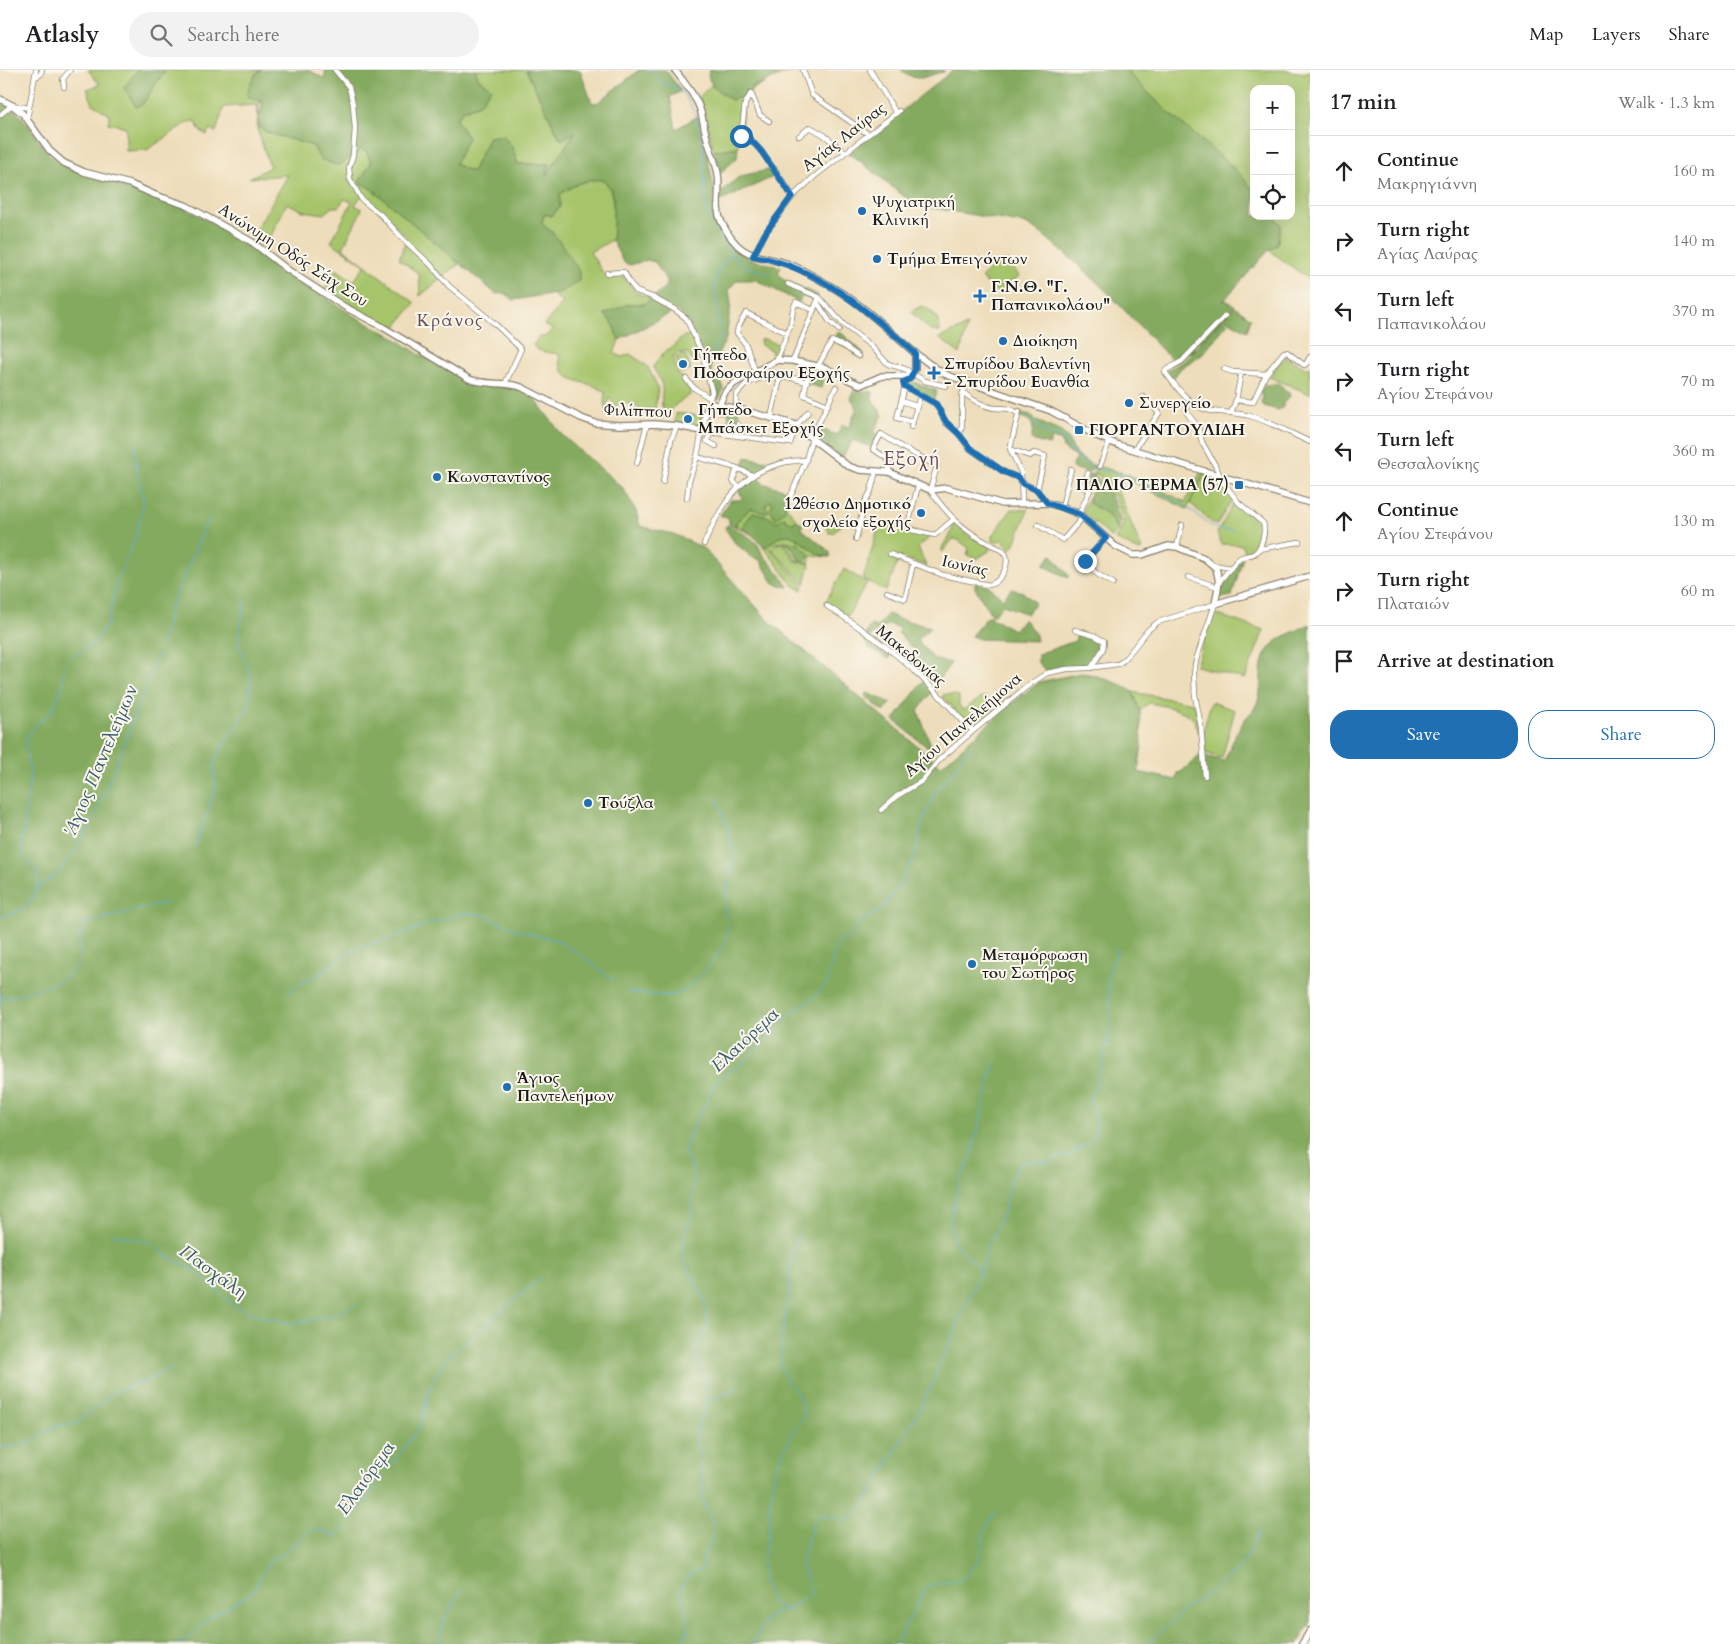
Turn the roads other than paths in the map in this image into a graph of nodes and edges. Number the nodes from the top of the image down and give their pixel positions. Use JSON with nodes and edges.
{"nodes":[{"id":1,"x":36,"y":70,"type":"edge"},
{"id":2,"x":42,"y":70,"type":"edge"},
{"id":3,"x":70,"y":70,"type":"edge"},
{"id":4,"x":336,"y":70,"type":"edge"},
{"id":5,"x":675,"y":70,"type":"edge"},
{"id":6,"x":802,"y":70,"type":"edge"},
{"id":7,"x":870,"y":70,"type":"edge"},
{"id":8,"x":34,"y":77,"type":"junction"},
{"id":9,"x":64,"y":87,"type":"dead end"},
{"id":10,"x":0,"y":99,"type":"edge"},
{"id":11,"x":12,"y":104,"type":"junction"},
{"id":12,"x":29,"y":108,"type":"junction"},
{"id":13,"x":0,"y":115,"type":"edge"},
{"id":14,"x":27,"y":119,"type":"junction"},
{"id":15,"x":770,"y":121,"type":"dead end"},
{"id":16,"x":868,"y":134,"type":"junction"},
{"id":17,"x":799,"y":136,"type":"dead end"},
{"id":18,"x":845,"y":152,"type":"junction"},
{"id":19,"x":792,"y":196,"type":"junction"},
{"id":20,"x":753,"y":256,"type":"junction"},
{"id":21,"x":607,"y":273,"type":"dead end"},
{"id":22,"x":788,"y":284,"type":"dead end"},
{"id":23,"x":818,"y":300,"type":"junction"},
{"id":24,"x":813,"y":310,"type":"junction"},
{"id":25,"x":1225,"y":316,"type":"dead end"},
{"id":26,"x":839,"y":330,"type":"dead end"},
{"id":27,"x":787,"y":333,"type":"junction"},
{"id":28,"x":915,"y":353,"type":"junction"},
{"id":29,"x":858,"y":356,"type":"dead end"},
{"id":30,"x":1310,"y":358,"type":"edge"},
{"id":31,"x":778,"y":360,"type":"junction"},
{"id":32,"x":793,"y":361,"type":"junction"},
{"id":33,"x":818,"y":366,"type":"junction"},
{"id":34,"x":1224,"y":369,"type":"dead end"},
{"id":35,"x":757,"y":372,"type":"junction"},
{"id":36,"x":808,"y":373,"type":"dead end"},
{"id":37,"x":1241,"y":373,"type":"junction"},
{"id":38,"x":1266,"y":374,"type":"junction"},
{"id":39,"x":912,"y":375,"type":"junction"},
{"id":40,"x":762,"y":378,"type":"junction"},
{"id":41,"x":780,"y":378,"type":"junction"},
{"id":42,"x":686,"y":379,"type":"dead end"},
{"id":43,"x":807,"y":382,"type":"junction"},
{"id":44,"x":968,"y":382,"type":"junction"},
{"id":45,"x":747,"y":383,"type":"junction"},
{"id":46,"x":505,"y":384,"type":"junction"},
{"id":47,"x":906,"y":386,"type":"junction"},
{"id":48,"x":946,"y":386,"type":"dead end"},
{"id":49,"x":836,"y":387,"type":"dead end"},
{"id":50,"x":531,"y":392,"type":"joint"},
{"id":51,"x":963,"y":392,"type":"junction"},
{"id":52,"x":920,"y":396,"type":"junction"},
{"id":53,"x":1143,"y":397,"type":"dead end"},
{"id":54,"x":1236,"y":400,"type":"junction"},
{"id":55,"x":710,"y":401,"type":"junction"},
{"id":56,"x":901,"y":401,"type":"junction"},
{"id":57,"x":1191,"y":402,"type":"junction"},
{"id":58,"x":719,"y":405,"type":"junction"},
{"id":59,"x":828,"y":405,"type":"junction"},
{"id":60,"x":916,"y":406,"type":"junction"},
{"id":61,"x":739,"y":409,"type":"junction"},
{"id":62,"x":808,"y":412,"type":"dead end"},
{"id":63,"x":1231,"y":413,"type":"junction"},
{"id":64,"x":771,"y":418,"type":"junction"},
{"id":65,"x":912,"y":422,"type":"junction"},
{"id":66,"x":647,"y":424,"type":"junction"},
{"id":67,"x":738,"y":424,"type":"dead end"},
{"id":68,"x":796,"y":425,"type":"junction"},
{"id":69,"x":676,"y":426,"type":"junction"},
{"id":70,"x":911,"y":428,"type":"dead end"},
{"id":71,"x":702,"y":431,"type":"junction"},
{"id":72,"x":711,"y":432,"type":"junction"},
{"id":73,"x":960,"y":435,"type":"junction"},
{"id":74,"x":736,"y":436,"type":"junction"},
{"id":75,"x":812,"y":437,"type":"junction"},
{"id":76,"x":1109,"y":442,"type":"junction"},
{"id":77,"x":1310,"y":442,"type":"edge"},
{"id":78,"x":716,"y":446,"type":"dead end"},
{"id":79,"x":1010,"y":449,"type":"junction"},
{"id":80,"x":1134,"y":450,"type":"junction"},
{"id":81,"x":697,"y":457,"type":"junction"},
{"id":82,"x":806,"y":460,"type":"junction"},
{"id":83,"x":638,"y":463,"type":"dead end"},
{"id":84,"x":1100,"y":466,"type":"dead end"},
{"id":85,"x":737,"y":468,"type":"junction"},
{"id":86,"x":1071,"y":469,"type":"dead end"},
{"id":87,"x":876,"y":471,"type":"junction"},
{"id":88,"x":889,"y":472,"type":"junction"},
{"id":89,"x":1088,"y":473,"type":"dead end"},
{"id":90,"x":752,"y":475,"type":"junction"},
{"id":91,"x":1220,"y":476,"type":"junction"},
{"id":92,"x":663,"y":482,"type":"dead end"},
{"id":93,"x":1023,"y":484,"type":"junction"},
{"id":94,"x":918,"y":486,"type":"junction"},
{"id":95,"x":739,"y":487,"type":"junction"},
{"id":96,"x":930,"y":490,"type":"junction"},
{"id":97,"x":1037,"y":490,"type":"junction"},
{"id":98,"x":688,"y":498,"type":"dead end"},
{"id":99,"x":1047,"y":503,"type":"junction"},
{"id":100,"x":1022,"y":504,"type":"junction"},
{"id":101,"x":1310,"y":504,"type":"edge"},
{"id":102,"x":787,"y":505,"type":"dead end"},
{"id":103,"x":1062,"y":507,"type":"junction"},
{"id":104,"x":1081,"y":516,"type":"junction"},
{"id":105,"x":954,"y":519,"type":"junction"},
{"id":106,"x":1038,"y":525,"type":"dead end"},
{"id":107,"x":1182,"y":525,"type":"dead end"},
{"id":108,"x":1106,"y":538,"type":"junction"},
{"id":109,"x":856,"y":539,"type":"dead end"},
{"id":110,"x":1299,"y":542,"type":"dead end"},
{"id":111,"x":704,"y":544,"type":"dead end"},
{"id":112,"x":1177,"y":547,"type":"junction"},
{"id":113,"x":1258,"y":549,"type":"junction"},
{"id":114,"x":890,"y":554,"type":"dead end"},
{"id":115,"x":914,"y":564,"type":"junction"},
{"id":116,"x":1214,"y":565,"type":"junction"},
{"id":117,"x":1231,"y":568,"type":"junction"},
{"id":118,"x":1310,"y":576,"type":"edge"},
{"id":119,"x":1188,"y":577,"type":"dead end"},
{"id":120,"x":1114,"y":583,"type":"dead end"},
{"id":121,"x":1218,"y":585,"type":"junction"},
{"id":122,"x":887,"y":592,"type":"dead end"},
{"id":123,"x":1216,"y":604,"type":"junction"},
{"id":124,"x":827,"y":606,"type":"dead end"},
{"id":125,"x":1075,"y":630,"type":"dead end"},
{"id":126,"x":1090,"y":668,"type":"junction"},
{"id":127,"x":973,"y":731,"type":"junction"},
{"id":128,"x":1205,"y":776,"type":"dead end"},
{"id":129,"x":881,"y":810,"type":"dead end"},
{"id":130,"x":1310,"y":1631,"type":"edge"},
{"id":131,"x":1302,"y":1644,"type":"edge"}],
"edges":[{"from":1,"to":8,"type":"street"},
{"from":2,"to":8,"type":"street"},
{"from":3,"to":9,"type":"street"},
{"from":4,"to":46,"type":"street"},
{"from":5,"to":20,"type":"street"},
{"from":6,"to":16,"type":"street"},
{"from":7,"to":16,"type":"street","name":"Αγίας Λαύρας"},
{"from":8,"to":12,"type":"street"},
{"from":10,"to":11,"type":"street","name":"Ανώνυμη Οδός Σέιχ Σου"},
{"from":11,"to":12,"type":"street"},
{"from":11,"to":13,"type":"street"},
{"from":11,"to":14,"type":"street","name":"Ανώνυμη Οδός Σέιχ Σου"},
{"from":12,"to":14,"type":"street"},
{"from":14,"to":46,"type":"street","name":"Ανώνυμη Οδός Σέιχ Σου"},
{"from":15,"to":19,"type":"street"},
{"from":16,"to":18,"type":"street","name":"Αγίας Λαύρας"},
{"from":17,"to":18,"type":"street"},
{"from":18,"to":19,"type":"street","name":"Αγίας Λαύρας"},
{"from":19,"to":20,"type":"street","name":"Αγίας Λαύρας"},
{"from":20,"to":28,"type":"street"},
{"from":21,"to":55,"type":"street"},
{"from":22,"to":23,"type":"street"},
{"from":23,"to":24,"type":"street"},
{"from":23,"to":26,"type":"street"},
{"from":23,"to":39,"type":"street"},
{"from":24,"to":27,"type":"street"},
{"from":24,"to":32,"type":"street"},
{"from":25,"to":57,"type":"street"},
{"from":27,"to":31,"type":"street"},
{"from":27,"to":35,"type":"street"},
{"from":28,"to":39,"type":"street"},
{"from":28,"to":44,"type":"street"},
{"from":29,"to":33,"type":"street"},
{"from":30,"to":38,"type":"street"},
{"from":31,"to":32,"type":"street"},
{"from":31,"to":35,"type":"street"},
{"from":32,"to":33,"type":"street"},
{"from":33,"to":39,"type":"street"},
{"from":34,"to":37,"type":"street"},
{"from":35,"to":40,"type":"street"},
{"from":35,"to":45,"type":"street"},
{"from":35,"to":58,"type":"street"},
{"from":36,"to":43,"type":"street"},
{"from":37,"to":38,"type":"street"},
{"from":37,"to":54,"type":"street"},
{"from":38,"to":54,"type":"street"},
{"from":39,"to":47,"type":"street"},
{"from":39,"to":48,"type":"street"},
{"from":40,"to":41,"type":"street"},
{"from":40,"to":45,"type":"street"},
{"from":41,"to":43,"type":"street"},
{"from":41,"to":64,"type":"street"},
{"from":42,"to":55,"type":"street"},
{"from":43,"to":59,"type":"street"},
{"from":44,"to":51,"type":"street"},
{"from":44,"to":76,"type":"street"},
{"from":45,"to":61,"type":"street"},
{"from":46,"to":50,"type":"street","name":"Ανώνυμη Οδός Σέιχ Σου"},
{"from":47,"to":52,"type":"street"},
{"from":47,"to":56,"type":"street"},
{"from":49,"to":59,"type":"street"},
{"from":50,"to":66,"type":"street","name":"Φιλίππου"},
{"from":51,"to":73,"type":"street"},
{"from":51,"to":79,"type":"street"},
{"from":52,"to":60,"type":"street"},
{"from":52,"to":73,"type":"street"},
{"from":53,"to":80,"type":"street"},
{"from":54,"to":63,"type":"street"},
{"from":55,"to":58,"type":"street"},
{"from":55,"to":71,"type":"street"},
{"from":56,"to":60,"type":"street"},
{"from":56,"to":65,"type":"street"},
{"from":57,"to":63,"type":"street"},
{"from":57,"to":91,"type":"street"},
{"from":58,"to":61,"type":"street"},
{"from":59,"to":75,"type":"street"},
{"from":60,"to":65,"type":"street"},
{"from":61,"to":64,"type":"street"},
{"from":62,"to":68,"type":"street"},
{"from":63,"to":77,"type":"street"},
{"from":64,"to":68,"type":"street"},
{"from":65,"to":70,"type":"street"},
{"from":66,"to":69,"type":"street","name":"Φιλίππου"},
{"from":66,"to":83,"type":"street"},
{"from":67,"to":74,"type":"street"},
{"from":68,"to":74,"type":"street","name":"Φιλίππου"},
{"from":68,"to":75,"type":"street"},
{"from":69,"to":71,"type":"street","name":"Φιλίππου"},
{"from":69,"to":92,"type":"street"},
{"from":71,"to":72,"type":"street","name":"Φιλίππου"},
{"from":71,"to":81,"type":"street"},
{"from":72,"to":74,"type":"street","name":"Φιλίππου"},
{"from":72,"to":78,"type":"street"},
{"from":73,"to":93,"type":"street"},
{"from":75,"to":82,"type":"street"},
{"from":75,"to":87,"type":"street"},
{"from":76,"to":80,"type":"street"},
{"from":76,"to":84,"type":"street"},
{"from":79,"to":93,"type":"street"},
{"from":79,"to":97,"type":"street"},
{"from":80,"to":91,"type":"street"},
{"from":81,"to":85,"type":"street"},
{"from":81,"to":98,"type":"street"},
{"from":82,"to":90,"type":"street"},
{"from":82,"to":102,"type":"street"},
{"from":85,"to":90,"type":"street"},
{"from":85,"to":95,"type":"street"},
{"from":86,"to":103,"type":"street"},
{"from":87,"to":88,"type":"street"},
{"from":87,"to":109,"type":"street"},
{"from":88,"to":94,"type":"street"},
{"from":88,"to":96,"type":"street"},
{"from":89,"to":104,"type":"street"},
{"from":90,"to":95,"type":"street"},
{"from":91,"to":101,"type":"street"},
{"from":91,"to":113,"type":"street"},
{"from":93,"to":97,"type":"street"},
{"from":93,"to":100,"type":"street"},
{"from":94,"to":96,"type":"street"},
{"from":94,"to":105,"type":"street"},
{"from":95,"to":111,"type":"street"},
{"from":96,"to":100,"type":"street"},
{"from":96,"to":105,"type":"street"},
{"from":97,"to":99,"type":"street"},
{"from":99,"to":100,"type":"street"},
{"from":99,"to":103,"type":"street"},
{"from":103,"to":104,"type":"street"},
{"from":104,"to":106,"type":"street"},
{"from":104,"to":108,"type":"street"},
{"from":105,"to":115,"type":"street","name":"Ιωνίας"},
{"from":107,"to":112,"type":"street"},
{"from":108,"to":112,"type":"street"},
{"from":108,"to":120,"type":"street"},
{"from":110,"to":113,"type":"street"},
{"from":112,"to":116,"type":"street"},
{"from":113,"to":117,"type":"street"},
{"from":114,"to":115,"type":"street","name":"Ιωνίας"},
{"from":115,"to":122,"type":"street"},
{"from":116,"to":117,"type":"street"},
{"from":116,"to":121,"type":"street"},
{"from":117,"to":121,"type":"street"},
{"from":118,"to":123,"type":"street","name":"Αγίου Παντελεήμονα"},
{"from":119,"to":121,"type":"street"},
{"from":121,"to":123,"type":"street"},
{"from":123,"to":126,"type":"street","name":"Αγίου Παντελεήμονα"},
{"from":123,"to":128,"type":"street"},
{"from":124,"to":127,"type":"street","name":"Μακεδονίας"},
{"from":125,"to":126,"type":"street"},
{"from":126,"to":127,"type":"street","name":"Αγίου Παντελεήμονα"},
{"from":127,"to":129,"type":"street","name":"Αγίου Παντελεήμονα"},
{"from":130,"to":131,"type":"street"}]}
